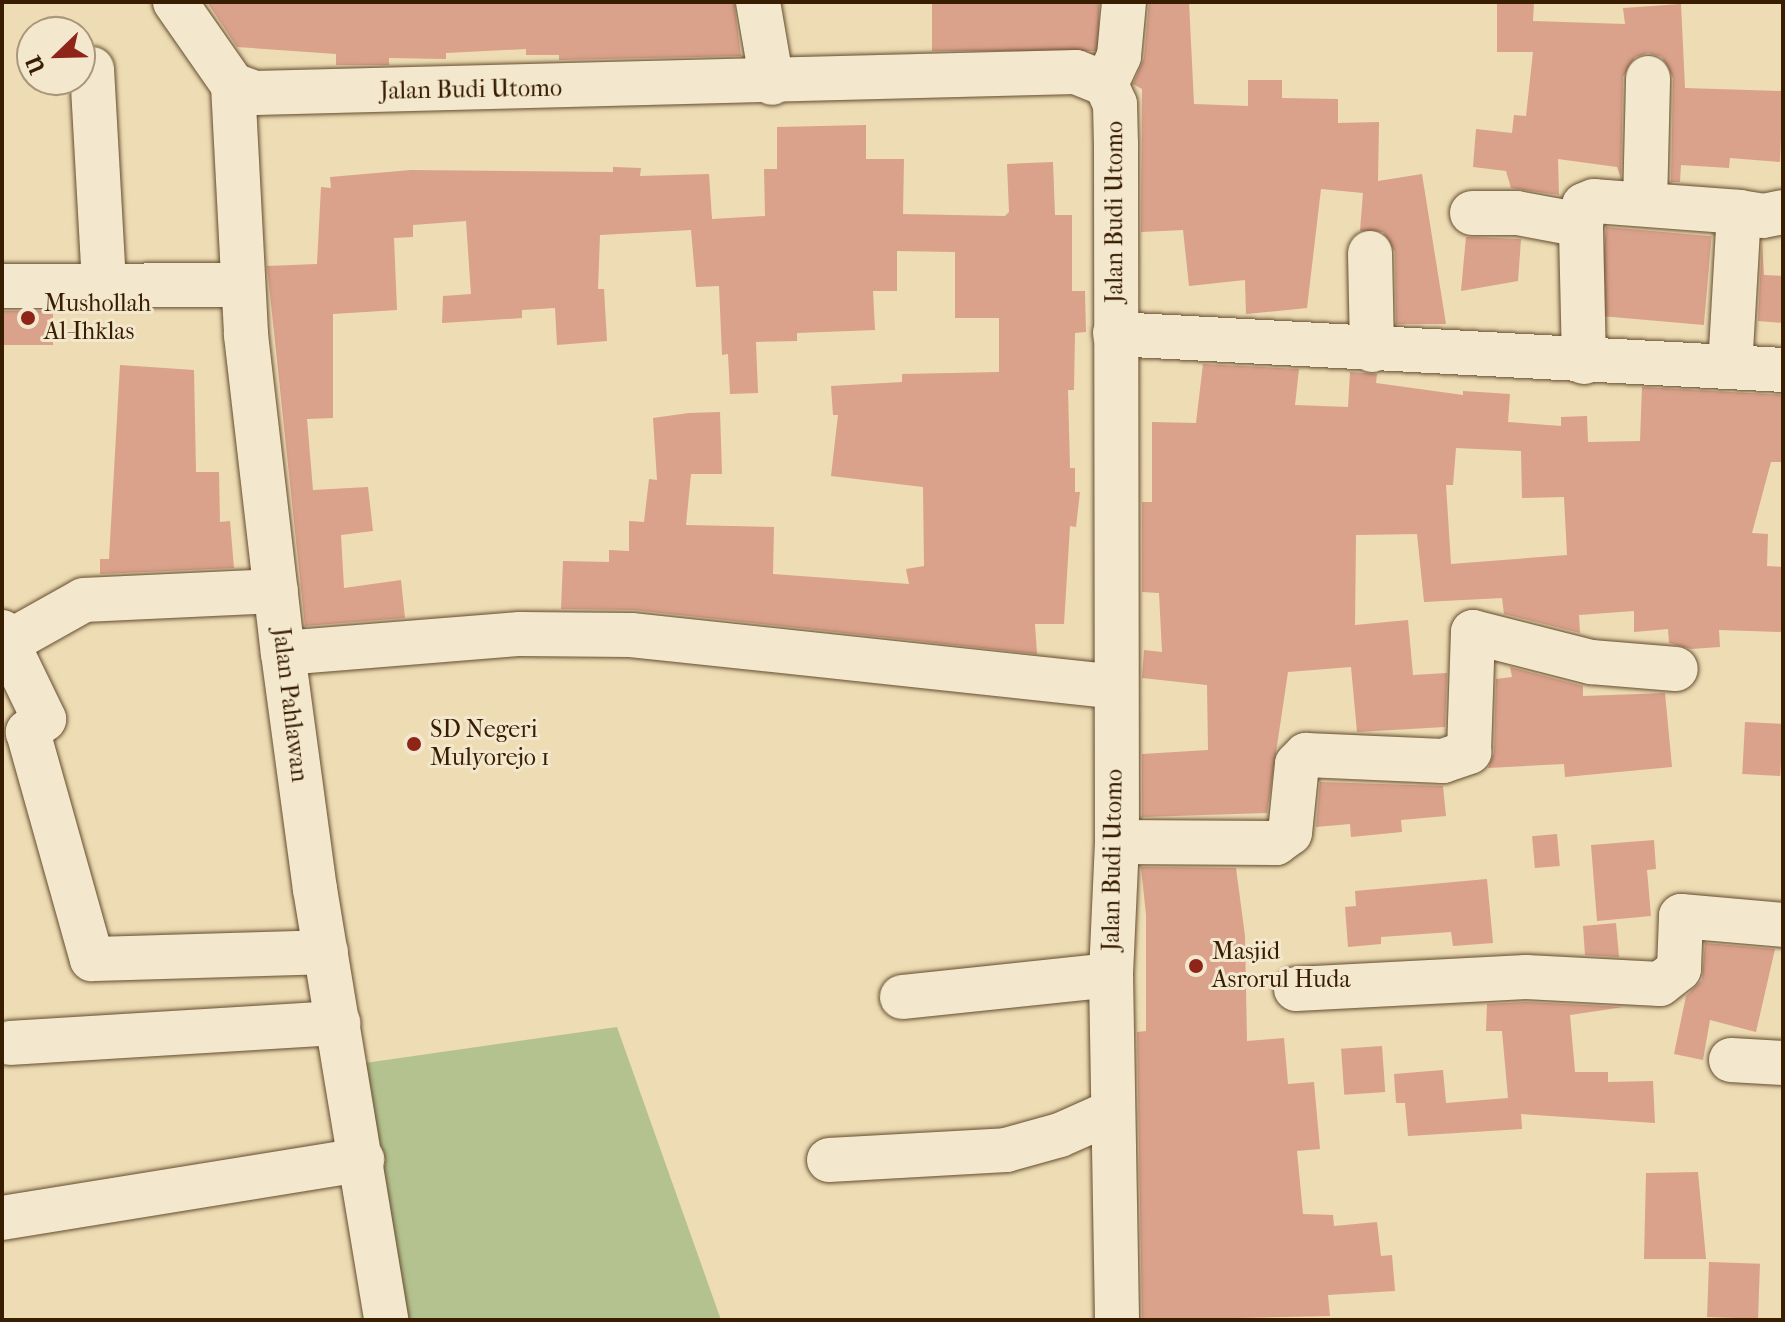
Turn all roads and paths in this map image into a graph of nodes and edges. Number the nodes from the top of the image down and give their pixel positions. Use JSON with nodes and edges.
{"nodes":[{"id":1,"x":175,"y":2,"type":"edge"},
{"id":2,"x":758,"y":2,"type":"edge"},
{"id":3,"x":1124,"y":2,"type":"edge"},
{"id":4,"x":1648,"y":78,"type":"dead end"},
{"id":5,"x":772,"y":83,"type":"junction"},
{"id":6,"x":1106,"y":84,"type":"junction"},
{"id":7,"x":233,"y":85,"type":"junction"},
{"id":8,"x":94,"y":96,"type":"edge"},
{"id":9,"x":1645,"y":204,"type":"junction"},
{"id":10,"x":1739,"y":212,"type":"junction"},
{"id":11,"x":1783,"y":212,"type":"edge"},
{"id":12,"x":1472,"y":213,"type":"dead end"},
{"id":13,"x":1581,"y":225,"type":"junction"},
{"id":14,"x":1370,"y":253,"type":"dead end"},
{"id":15,"x":104,"y":285,"type":"junction"},
{"id":16,"x":243,"y":285,"type":"junction"},
{"id":17,"x":2,"y":286,"type":"edge"},
{"id":18,"x":1115,"y":334,"type":"junction"},
{"id":19,"x":1372,"y":350,"type":"junction"},
{"id":20,"x":1584,"y":362,"type":"junction"},
{"id":21,"x":1730,"y":366,"type":"junction"},
{"id":22,"x":1783,"y":370,"type":"edge"},
{"id":23,"x":276,"y":591,"type":"junction"},
{"id":24,"x":5,"y":637,"type":"edge"},
{"id":25,"x":283,"y":653,"type":"junction"},
{"id":26,"x":1676,"y":669,"type":"dead end"},
{"id":27,"x":1114,"y":687,"type":"junction"},
{"id":28,"x":1117,"y":842,"type":"junction"},
{"id":29,"x":1783,"y":925,"type":"edge"},
{"id":30,"x":326,"y":952,"type":"junction"},
{"id":31,"x":1111,"y":975,"type":"junction"},
{"id":32,"x":1296,"y":989,"type":"dead end"},
{"id":33,"x":902,"y":997,"type":"dead end"},
{"id":34,"x":338,"y":1023,"type":"junction"},
{"id":35,"x":10,"y":1043,"type":"dead end"},
{"id":36,"x":1731,"y":1060,"type":"dead end"},
{"id":37,"x":1783,"y":1063,"type":"edge"},
{"id":38,"x":1112,"y":1112,"type":"junction"},
{"id":39,"x":362,"y":1160,"type":"junction"},
{"id":40,"x":829,"y":1160,"type":"dead end"},
{"id":41,"x":2,"y":1218,"type":"edge"},
{"id":42,"x":386,"y":1320,"type":"edge"},
{"id":43,"x":1117,"y":1320,"type":"edge"}],
"edges":[{"from":1,"to":7,"type":"street"},
{"from":2,"to":5,"type":"street"},
{"from":3,"to":6,"type":"street"},
{"from":4,"to":9,"type":"street"},
{"from":5,"to":6,"type":"street","name":"Jalan Budi Utomo"},
{"from":5,"to":7,"type":"street","name":"Jalan Budi Utomo"},
{"from":6,"to":18,"type":"street","name":"Jalan Budi Utomo"},
{"from":7,"to":16,"type":"street","name":"Jalan Pahlawan"},
{"from":8,"to":15,"type":"street"},
{"from":9,"to":10,"type":"street"},
{"from":9,"to":13,"type":"street"},
{"from":10,"to":11,"type":"street"},
{"from":10,"to":21,"type":"street"},
{"from":12,"to":13,"type":"street"},
{"from":13,"to":20,"type":"street"},
{"from":14,"to":19,"type":"street"},
{"from":15,"to":16,"type":"street"},
{"from":15,"to":17,"type":"street"},
{"from":16,"to":23,"type":"street","name":"Jalan Pahlawan"},
{"from":18,"to":19,"type":"street"},
{"from":18,"to":27,"type":"street","name":"Jalan Budi Utomo"},
{"from":19,"to":20,"type":"street"},
{"from":20,"to":21,"type":"street"},
{"from":21,"to":22,"type":"street"},
{"from":23,"to":24,"type":"street"},
{"from":23,"to":25,"type":"street","name":"Jalan Pahlawan"},
{"from":24,"to":30,"type":"street"},
{"from":25,"to":27,"type":"street"},
{"from":25,"to":30,"type":"street","name":"Jalan Pahlawan"},
{"from":26,"to":28,"type":"street"},
{"from":27,"to":28,"type":"street","name":"Jalan Budi Utomo"},
{"from":28,"to":31,"type":"street","name":"Jalan Budi Utomo"},
{"from":29,"to":32,"type":"street"},
{"from":30,"to":34,"type":"street","name":"Jalan Pahlawan"},
{"from":31,"to":33,"type":"street"},
{"from":31,"to":38,"type":"street","name":"Jalan Budi Utomo"},
{"from":34,"to":35,"type":"street"},
{"from":34,"to":39,"type":"street","name":"Jalan Pahlawan"},
{"from":36,"to":37,"type":"street"},
{"from":38,"to":40,"type":"street"},
{"from":38,"to":43,"type":"street","name":"Jalan Budi Utomo"},
{"from":39,"to":41,"type":"street"},
{"from":39,"to":42,"type":"street","name":"Jalan Pahlawan"}]}
